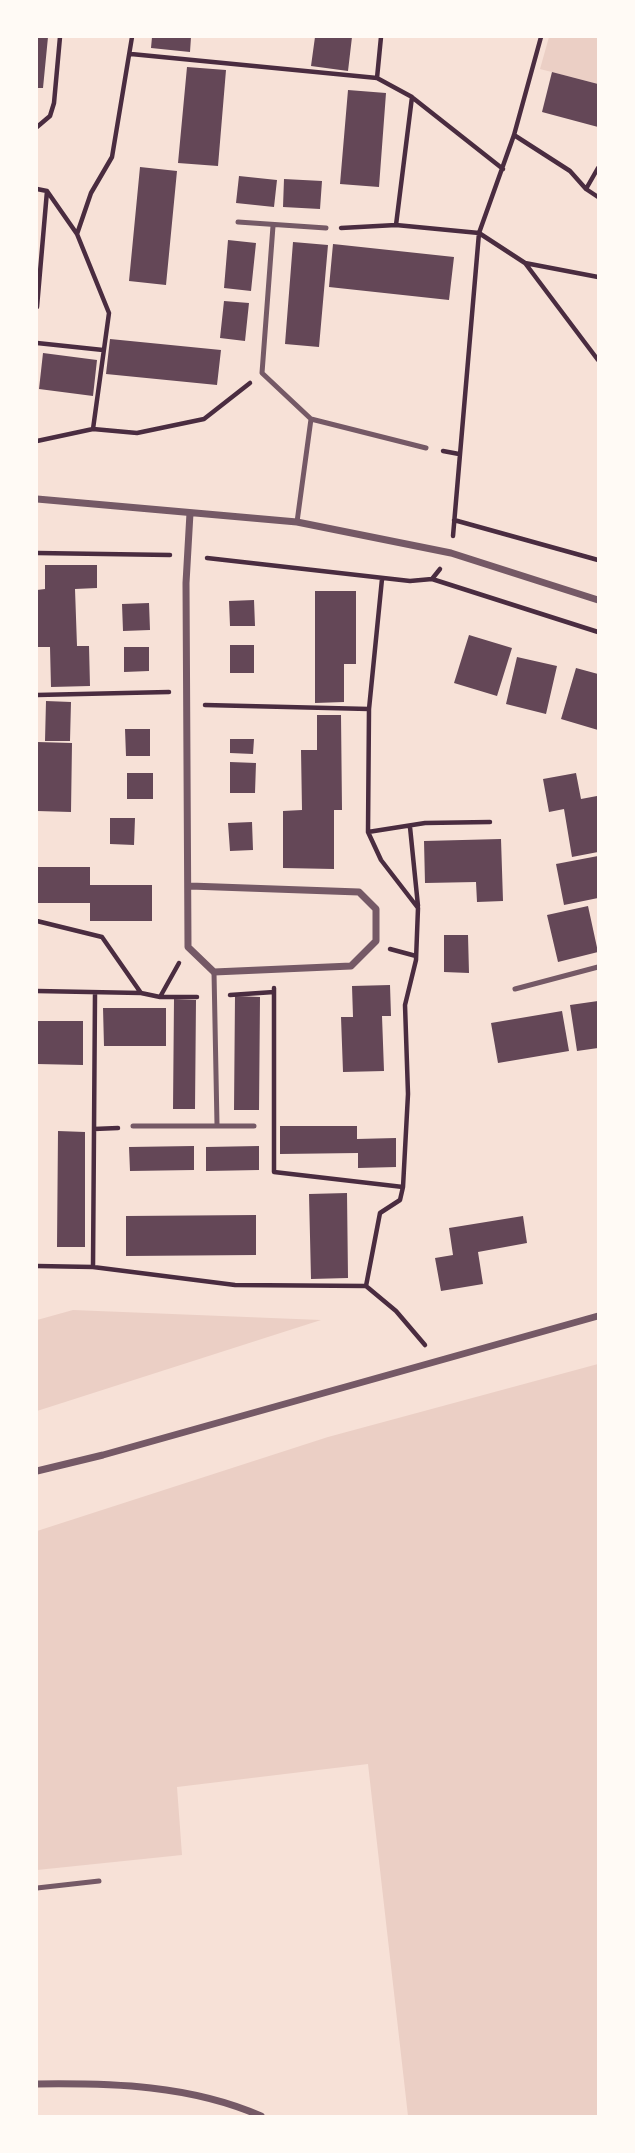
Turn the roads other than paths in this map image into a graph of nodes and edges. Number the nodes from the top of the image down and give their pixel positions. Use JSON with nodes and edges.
{"nodes":[{"id":1,"x":238,"y":222,"type":"dead end"},
{"id":2,"x":273,"y":226,"type":"junction"},
{"id":3,"x":326,"y":228,"type":"road end"},
{"id":4,"x":311,"y":419,"type":"junction"},
{"id":5,"x":426,"y":448,"type":"dead end"},
{"id":6,"x":37,"y":499,"type":"edge"},
{"id":7,"x":190,"y":513,"type":"junction"},
{"id":8,"x":297,"y":522,"type":"junction"},
{"id":9,"x":598,"y":600,"type":"edge"},
{"id":10,"x":190,"y":886,"type":"junction"},
{"id":11,"x":598,"y":967,"type":"edge"},
{"id":12,"x":214,"y":972,"type":"junction"},
{"id":13,"x":515,"y":989,"type":"dead end"},
{"id":14,"x":217,"y":1125,"type":"junction"},
{"id":15,"x":133,"y":1126,"type":"dead end"},
{"id":16,"x":254,"y":1126,"type":"dead end"},
{"id":17,"x":598,"y":1316,"type":"edge"},
{"id":18,"x":37,"y":1471,"type":"edge"},
{"id":19,"x":99,"y":1881,"type":"dead end"},
{"id":20,"x":37,"y":1888,"type":"edge"},
{"id":21,"x":37,"y":2084,"type":"edge"},
{"id":22,"x":261,"y":2116,"type":"edge"}],
"edges":[{"from":1,"to":2,"type":"lane"},
{"from":2,"to":3,"type":"lane"},
{"from":2,"to":4,"type":"lane"},
{"from":4,"to":5,"type":"lane"},
{"from":4,"to":8,"type":"lane"},
{"from":6,"to":7,"type":"street"},
{"from":7,"to":8,"type":"street"},
{"from":7,"to":10,"type":"street"},
{"from":8,"to":9,"type":"street"},
{"from":10,"to":12,"type":"street"},
{"from":10,"to":12,"type":"street"},
{"from":11,"to":13,"type":"lane"},
{"from":12,"to":14,"type":"lane"},
{"from":14,"to":15,"type":"lane"},
{"from":14,"to":16,"type":"lane"},
{"from":17,"to":18,"type":"street"},
{"from":19,"to":20,"type":"lane"},
{"from":21,"to":22,"type":"street"}]}
